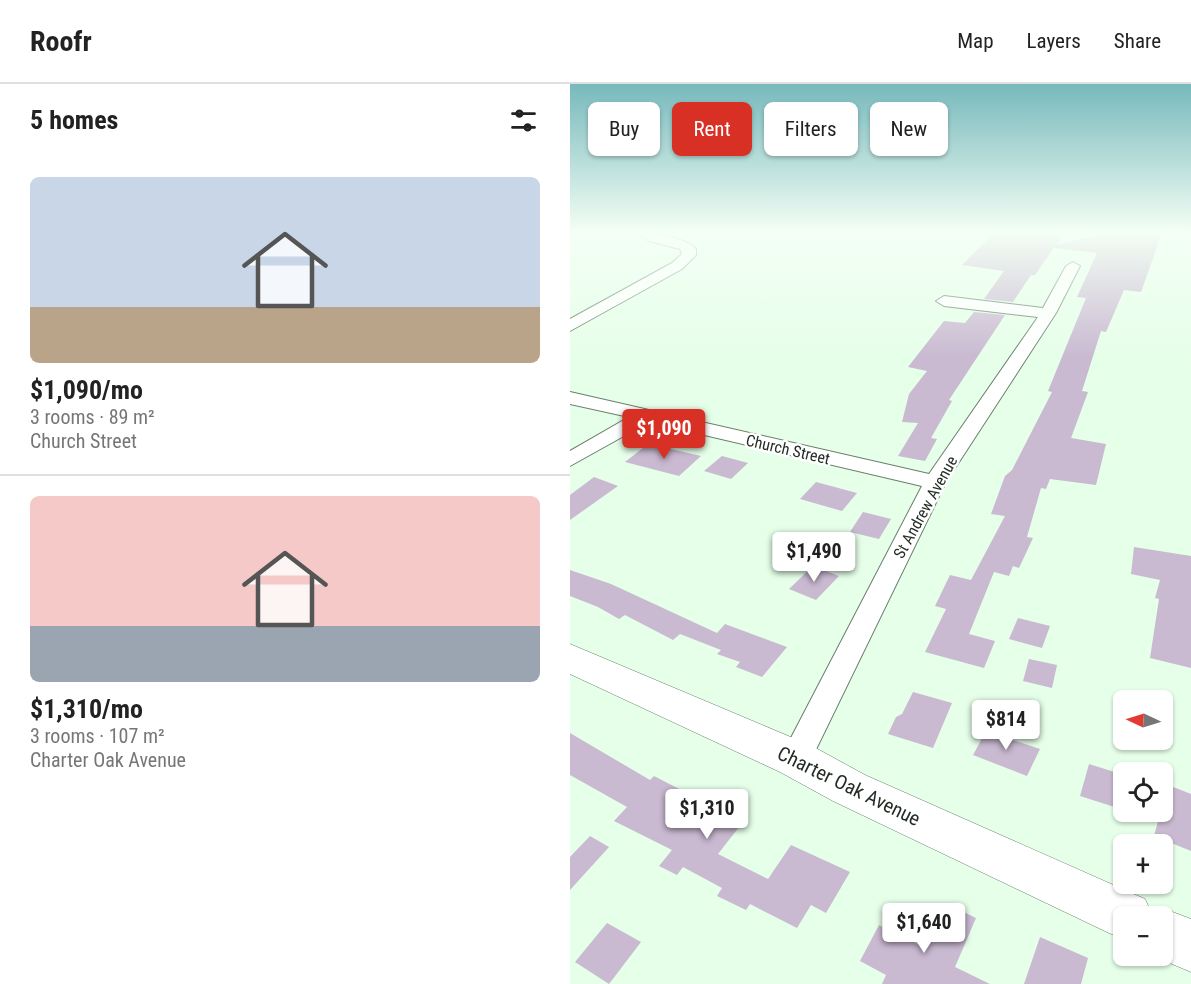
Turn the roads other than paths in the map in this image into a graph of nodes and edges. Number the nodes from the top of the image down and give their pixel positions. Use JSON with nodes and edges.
{"nodes":[{"id":1,"x":664,"y":274,"type":"edge"},
{"id":2,"x":1068,"y":274,"type":"edge"},
{"id":3,"x":944,"y":301,"type":"dead end"},
{"id":4,"x":1048,"y":313,"type":"junction"},
{"id":5,"x":570,"y":326,"type":"edge"},
{"id":6,"x":570,"y":398,"type":"edge"},
{"id":7,"x":644,"y":417,"type":"junction"},
{"id":8,"x":570,"y":460,"type":"edge"},
{"id":9,"x":935,"y":482,"type":"junction"},
{"id":10,"x":570,"y":658,"type":"edge"},
{"id":11,"x":796,"y":759,"type":"junction"},
{"id":12,"x":1113,"y":910,"type":"edge"},
{"id":13,"x":1173,"y":938,"type":"edge"},
{"id":14,"x":1191,"y":946,"type":"edge"}],
"edges":[{"from":1,"to":5,"type":"street"},
{"from":2,"to":4,"type":"street","name":"St Andrew Avenue"},
{"from":3,"to":4,"type":"street"},
{"from":4,"to":9,"type":"street","name":"St Andrew Avenue"},
{"from":6,"to":7,"type":"street","name":"Church Street"},
{"from":7,"to":8,"type":"street"},
{"from":7,"to":9,"type":"street","name":"Church Street"},
{"from":9,"to":11,"type":"street","name":"St Andrew Avenue"},
{"from":10,"to":11,"type":"street","name":"Charter Oak Avenue"},
{"from":11,"to":12,"type":"street","name":"Charter Oak Avenue"},
{"from":13,"to":14,"type":"street"}]}
